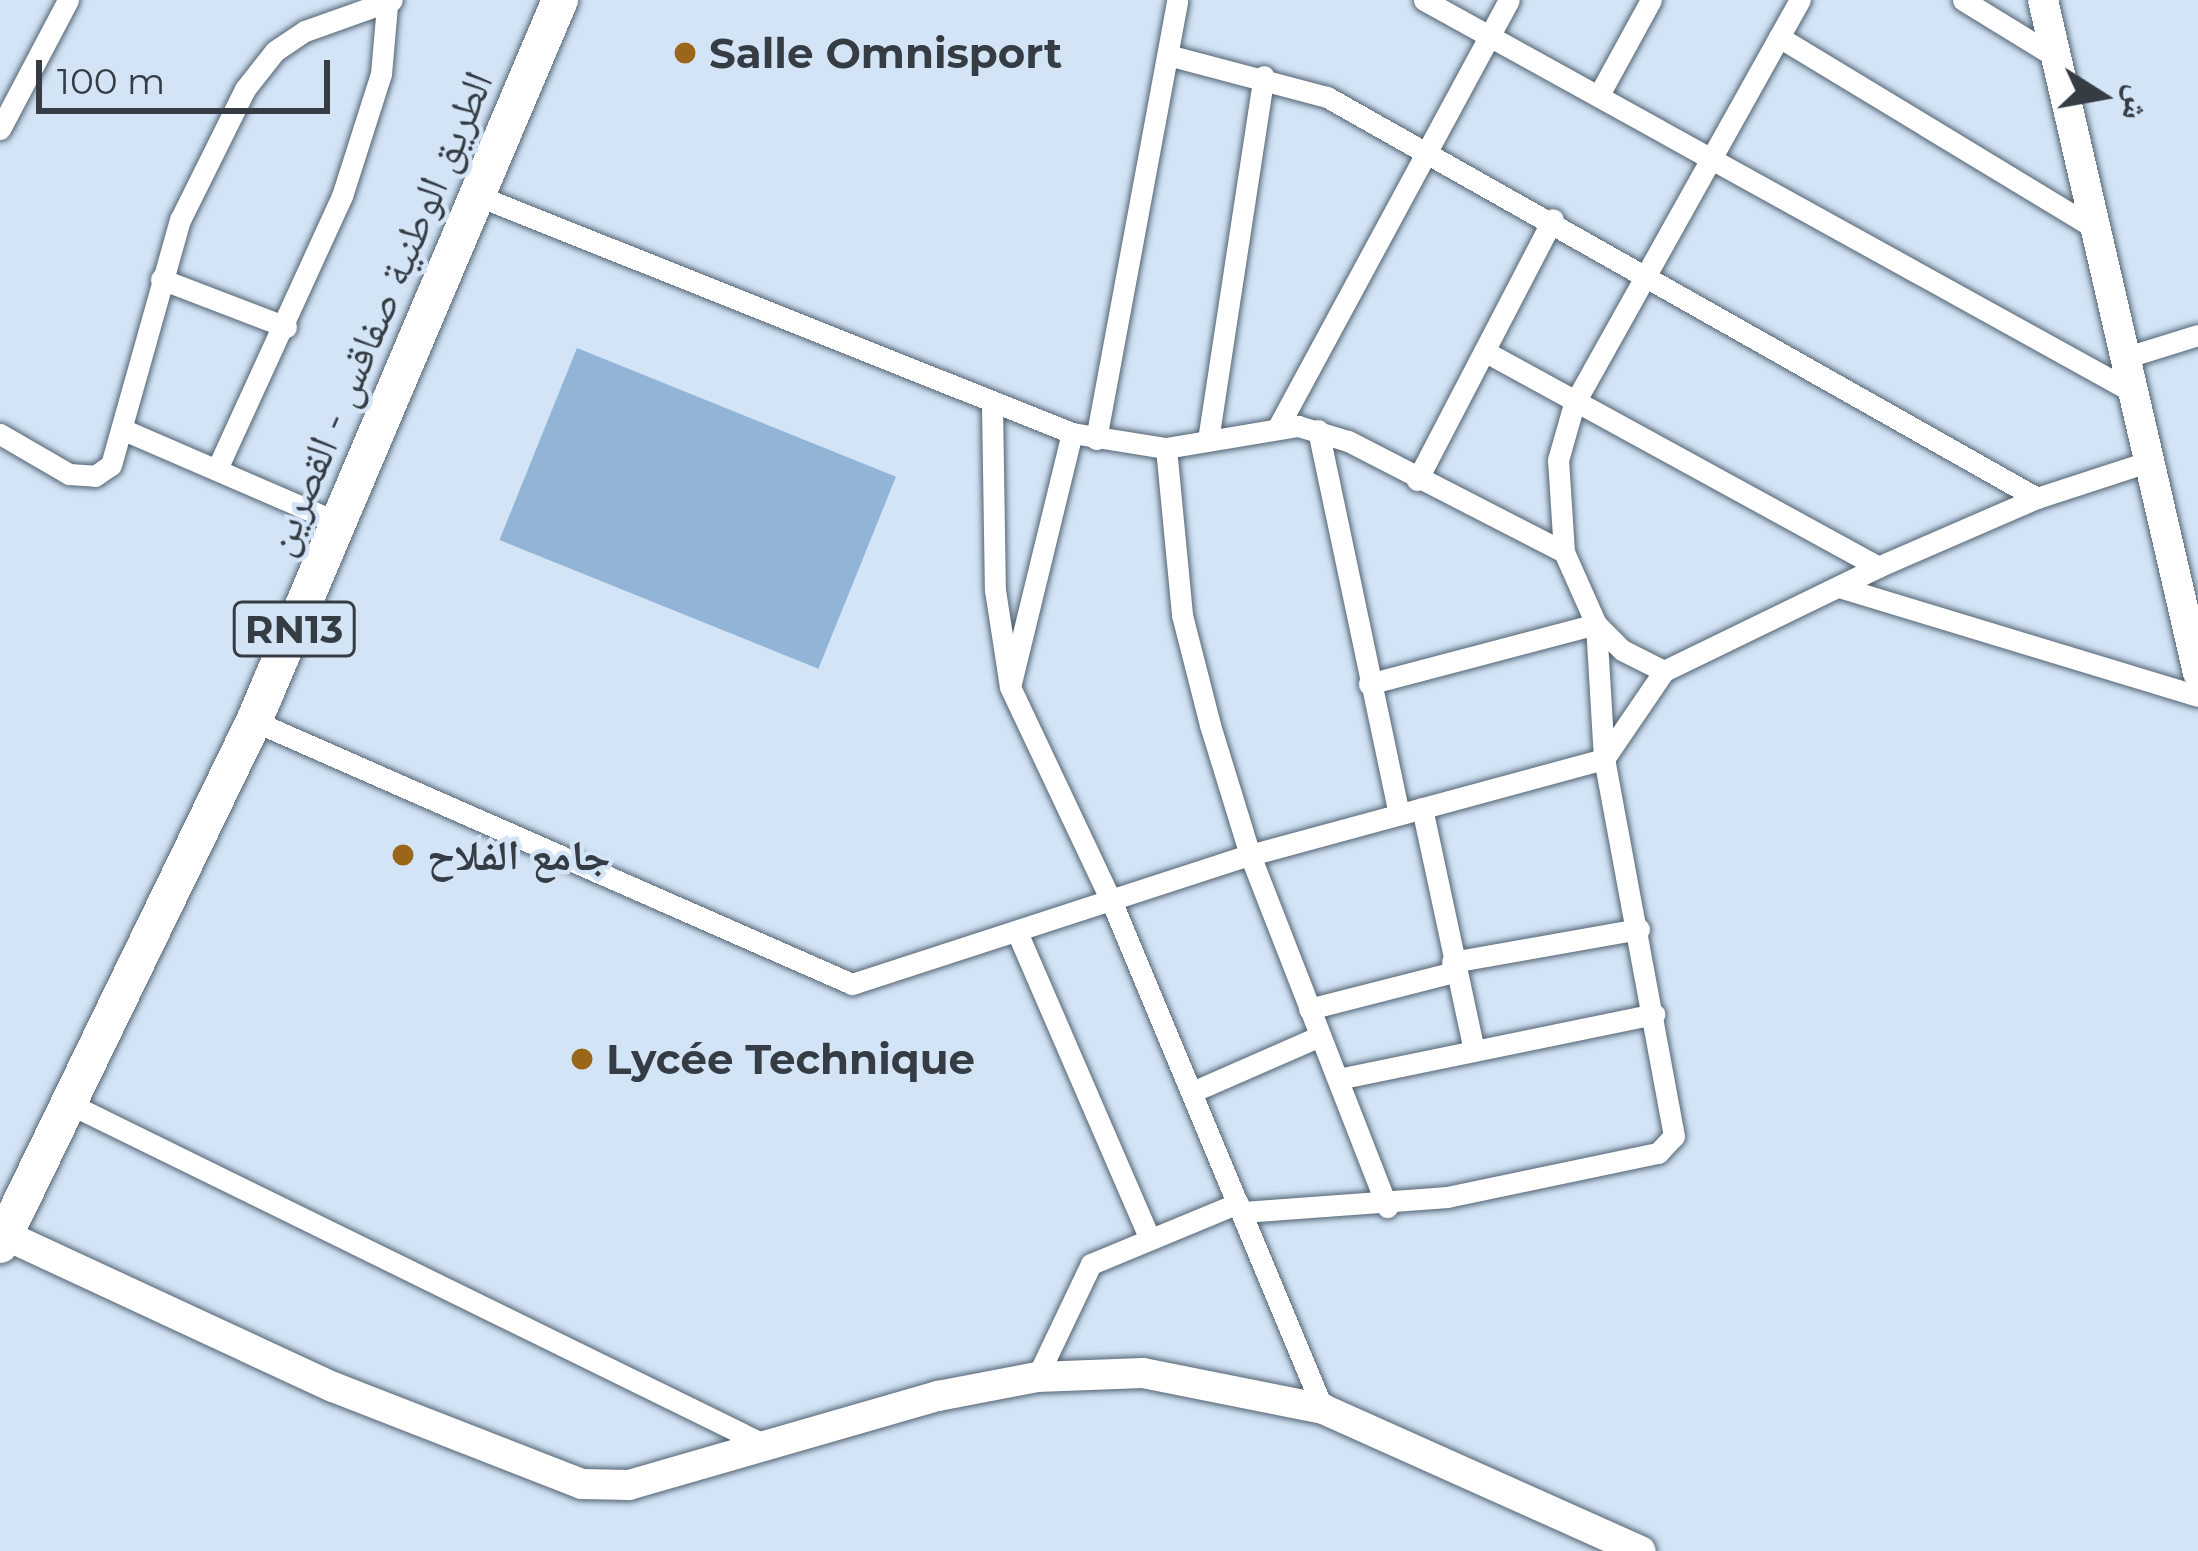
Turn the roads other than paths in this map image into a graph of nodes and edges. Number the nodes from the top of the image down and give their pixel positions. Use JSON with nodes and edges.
{"nodes":[{"id":1,"x":68,"y":0,"type":"edge"},
{"id":2,"x":560,"y":0,"type":"edge"},
{"id":3,"x":1177,"y":0,"type":"edge"},
{"id":4,"x":1424,"y":0,"type":"edge"},
{"id":5,"x":1510,"y":0,"type":"edge"},
{"id":6,"x":1651,"y":0,"type":"edge"},
{"id":7,"x":1800,"y":0,"type":"edge"},
{"id":8,"x":1964,"y":0,"type":"edge"},
{"id":9,"x":2043,"y":0,"type":"edge"},
{"id":10,"x":390,"y":3,"type":"edge"},
{"id":11,"x":1486,"y":34,"type":"junction"},
{"id":12,"x":1779,"y":37,"type":"junction"},
{"id":13,"x":1168,"y":55,"type":"junction"},
{"id":14,"x":2056,"y":57,"type":"junction"},
{"id":15,"x":1264,"y":76,"type":"junction"},
{"id":16,"x":1600,"y":93,"type":"junction"},
{"id":17,"x":0,"y":129,"type":"edge"},
{"id":18,"x":1425,"y":149,"type":"junction"},
{"id":19,"x":1707,"y":158,"type":"junction"},
{"id":20,"x":476,"y":195,"type":"junction"},
{"id":21,"x":1553,"y":219,"type":"junction"},
{"id":22,"x":2094,"y":228,"type":"junction"},
{"id":23,"x":1645,"y":272,"type":"junction"},
{"id":24,"x":161,"y":279,"type":"junction"},
{"id":25,"x":286,"y":327,"type":"junction"},
{"id":26,"x":2198,"y":335,"type":"edge"},
{"id":27,"x":1486,"y":352,"type":"junction"},
{"id":28,"x":2124,"y":358,"type":"junction"},
{"id":29,"x":2132,"y":392,"type":"junction"},
{"id":30,"x":1574,"y":404,"type":"junction"},
{"id":31,"x":992,"y":405,"type":"junction"},
{"id":32,"x":1278,"y":427,"type":"junction"},
{"id":33,"x":124,"y":430,"type":"junction"},
{"id":34,"x":1318,"y":430,"type":"junction"},
{"id":35,"x":1072,"y":433,"type":"junction"},
{"id":36,"x":0,"y":434,"type":"edge"},
{"id":37,"x":1096,"y":440,"type":"junction"},
{"id":38,"x":1208,"y":440,"type":"junction"},
{"id":39,"x":1166,"y":448,"type":"junction"},
{"id":40,"x":2147,"y":462,"type":"junction"},
{"id":41,"x":217,"y":469,"type":"junction"},
{"id":42,"x":1417,"y":480,"type":"junction"},
{"id":43,"x":2037,"y":498,"type":"junction"},
{"id":44,"x":339,"y":523,"type":"junction"},
{"id":45,"x":1564,"y":552,"type":"junction"},
{"id":46,"x":1878,"y":567,"type":"junction"},
{"id":47,"x":1839,"y":586,"type":"junction"},
{"id":48,"x":1597,"y":624,"type":"junction"},
{"id":49,"x":1664,"y":671,"type":"junction"},
{"id":50,"x":2198,"y":673,"type":"edge"},
{"id":51,"x":1369,"y":684,"type":"junction"},
{"id":52,"x":1010,"y":687,"type":"junction"},
{"id":53,"x":2198,"y":696,"type":"edge"},
{"id":54,"x":254,"y":721,"type":"junction"},
{"id":55,"x":1604,"y":759,"type":"junction"},
{"id":56,"x":1411,"y":811,"type":"junction"},
{"id":57,"x":1250,"y":855,"type":"junction"},
{"id":58,"x":1112,"y":904,"type":"junction"},
{"id":59,"x":1640,"y":929,"type":"junction"},
{"id":60,"x":1017,"y":932,"type":"junction"},
{"id":61,"x":1453,"y":967,"type":"junction"},
{"id":62,"x":1309,"y":1009,"type":"junction"},
{"id":63,"x":1654,"y":1014,"type":"junction"},
{"id":64,"x":1320,"y":1036,"type":"junction"},
{"id":65,"x":1473,"y":1046,"type":"junction"},
{"id":66,"x":1338,"y":1079,"type":"junction"},
{"id":67,"x":1192,"y":1092,"type":"junction"},
{"id":68,"x":68,"y":1103,"type":"junction"},
{"id":69,"x":1241,"y":1207,"type":"junction"},
{"id":70,"x":1387,"y":1207,"type":"junction"},
{"id":71,"x":1149,"y":1237,"type":"junction"},
{"id":72,"x":3,"y":1240,"type":"edge"},
{"id":73,"x":1037,"y":1377,"type":"junction"},
{"id":74,"x":1323,"y":1409,"type":"junction"},
{"id":75,"x":761,"y":1443,"type":"junction"},
{"id":76,"x":1641,"y":1551,"type":"edge"}],
"edges":[{"from":1,"to":17,"type":"street"},
{"from":2,"to":20,"type":"main road","name":"الطريق الوطنية صفاقس - القصرين","number":"RN13"},
{"from":3,"to":13,"type":"street"},
{"from":4,"to":11,"type":"street"},
{"from":5,"to":11,"type":"street"},
{"from":6,"to":16,"type":"street"},
{"from":7,"to":12,"type":"street"},
{"from":8,"to":14,"type":"street"},
{"from":9,"to":14,"type":"street"},
{"from":10,"to":24,"type":"street"},
{"from":10,"to":25,"type":"street"},
{"from":11,"to":16,"type":"street"},
{"from":11,"to":18,"type":"street"},
{"from":12,"to":19,"type":"street"},
{"from":12,"to":22,"type":"street"},
{"from":13,"to":15,"type":"street"},
{"from":13,"to":37,"type":"street"},
{"from":14,"to":22,"type":"street"},
{"from":15,"to":18,"type":"street"},
{"from":15,"to":38,"type":"street"},
{"from":16,"to":19,"type":"street"},
{"from":18,"to":21,"type":"street"},
{"from":18,"to":32,"type":"street"},
{"from":19,"to":23,"type":"street"},
{"from":19,"to":29,"type":"street"},
{"from":20,"to":31,"type":"street"},
{"from":20,"to":44,"type":"main road","name":"الطريق الوطنية صفاقس - القصرين","number":"RN13"},
{"from":21,"to":23,"type":"street"},
{"from":21,"to":27,"type":"street"},
{"from":22,"to":28,"type":"street"},
{"from":23,"to":30,"type":"street"},
{"from":23,"to":43,"type":"street"},
{"from":24,"to":25,"type":"street"},
{"from":24,"to":33,"type":"street"},
{"from":25,"to":41,"type":"street"},
{"from":26,"to":28,"type":"street"},
{"from":27,"to":30,"type":"street"},
{"from":27,"to":42,"type":"street"},
{"from":28,"to":29,"type":"street"},
{"from":29,"to":40,"type":"street"},
{"from":30,"to":45,"type":"street"},
{"from":30,"to":46,"type":"street"},
{"from":31,"to":35,"type":"street"},
{"from":31,"to":52,"type":"street"},
{"from":32,"to":34,"type":"street"},
{"from":32,"to":38,"type":"street"},
{"from":33,"to":36,"type":"street"},
{"from":33,"to":41,"type":"street"},
{"from":34,"to":42,"type":"street"},
{"from":34,"to":51,"type":"street"},
{"from":35,"to":37,"type":"street"},
{"from":35,"to":52,"type":"street"},
{"from":37,"to":39,"type":"street"},
{"from":38,"to":39,"type":"street"},
{"from":39,"to":57,"type":"street"},
{"from":40,"to":43,"type":"street"},
{"from":40,"to":50,"type":"street"},
{"from":41,"to":44,"type":"street"},
{"from":42,"to":45,"type":"street"},
{"from":43,"to":46,"type":"street"},
{"from":44,"to":54,"type":"main road","name":"الطريق الوطنية صفاقس - القصرين","number":"RN13"},
{"from":45,"to":48,"type":"street"},
{"from":46,"to":47,"type":"street"},
{"from":47,"to":49,"type":"street"},
{"from":47,"to":53,"type":"street"},
{"from":48,"to":49,"type":"street"},
{"from":48,"to":51,"type":"street"},
{"from":48,"to":55,"type":"street"},
{"from":49,"to":55,"type":"street"},
{"from":51,"to":56,"type":"street"},
{"from":52,"to":58,"type":"street"},
{"from":54,"to":60,"type":"street"},
{"from":54,"to":68,"type":"main road","name":"الطريق الوطنية صفاقس - القصرين","number":"RN13"},
{"from":55,"to":56,"type":"street"},
{"from":55,"to":59,"type":"street"},
{"from":56,"to":57,"type":"street"},
{"from":56,"to":61,"type":"street"},
{"from":57,"to":58,"type":"street"},
{"from":57,"to":62,"type":"street"},
{"from":58,"to":60,"type":"street"},
{"from":58,"to":67,"type":"street"},
{"from":59,"to":61,"type":"street"},
{"from":59,"to":63,"type":"street"},
{"from":60,"to":71,"type":"street"},
{"from":61,"to":62,"type":"street"},
{"from":61,"to":65,"type":"street"},
{"from":62,"to":64,"type":"street"},
{"from":63,"to":65,"type":"street"},
{"from":63,"to":70,"type":"street"},
{"from":64,"to":66,"type":"street"},
{"from":64,"to":67,"type":"street"},
{"from":65,"to":66,"type":"street"},
{"from":66,"to":70,"type":"street"},
{"from":67,"to":69,"type":"street"},
{"from":68,"to":72,"type":"main road","name":"الطريق الوطنية صفاقس - القصرين","number":"RN13"},
{"from":68,"to":75,"type":"street"},
{"from":69,"to":70,"type":"street"},
{"from":69,"to":71,"type":"street"},
{"from":69,"to":74,"type":"street"},
{"from":71,"to":73,"type":"street"},
{"from":72,"to":75,"type":"street"},
{"from":73,"to":74,"type":"street"},
{"from":73,"to":75,"type":"street"},
{"from":74,"to":76,"type":"street"}]}
